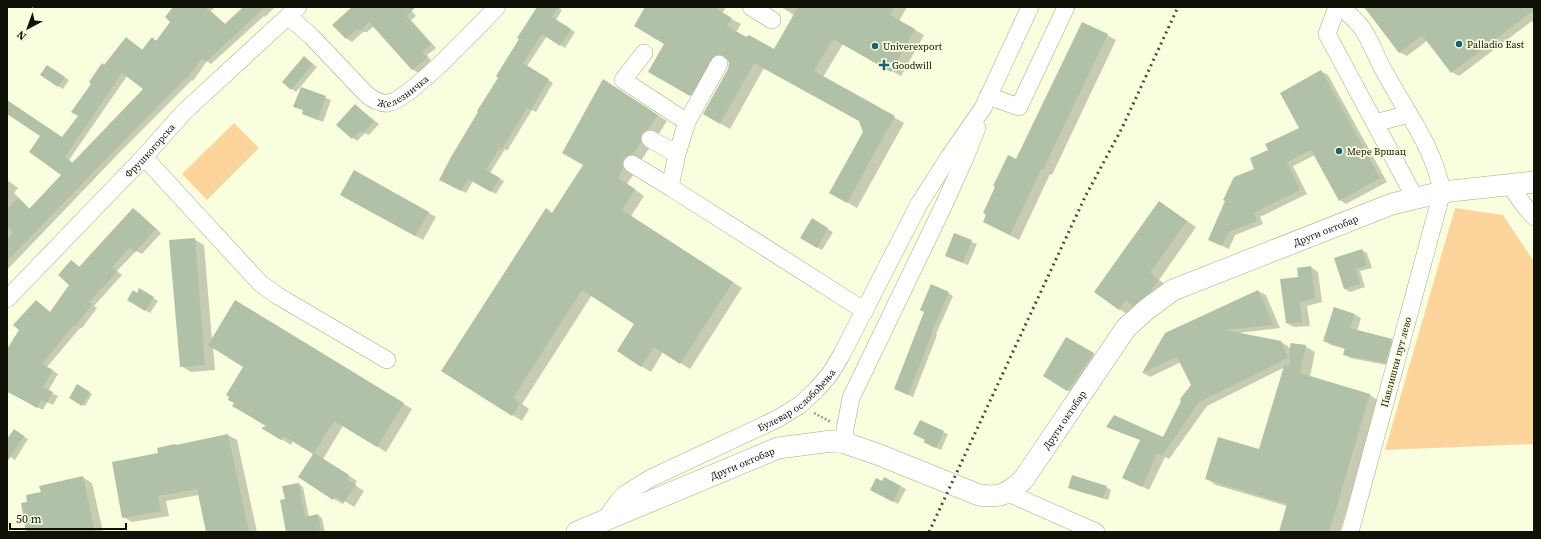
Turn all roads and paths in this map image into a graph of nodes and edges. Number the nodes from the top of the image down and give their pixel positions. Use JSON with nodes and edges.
{"nodes":[{"id":1,"x":497,"y":7,"type":"edge"},
{"id":2,"x":751,"y":7,"type":"edge"},
{"id":3,"x":1030,"y":7,"type":"edge"},
{"id":4,"x":1066,"y":7,"type":"edge"},
{"id":5,"x":1339,"y":7,"type":"edge"},
{"id":6,"x":293,"y":12,"type":"edge"},
{"id":7,"x":772,"y":20,"type":"dead end"},
{"id":8,"x":644,"y":53,"type":"dead end"},
{"id":9,"x":719,"y":64,"type":"dead end"},
{"id":10,"x":986,"y":102,"type":"junction"},
{"id":11,"x":1409,"y":114,"type":"junction"},
{"id":12,"x":687,"y":122,"type":"junction"},
{"id":13,"x":1375,"y":123,"type":"junction"},
{"id":14,"x":650,"y":139,"type":"dead end"},
{"id":15,"x":677,"y":154,"type":"junction"},
{"id":16,"x":144,"y":157,"type":"junction"},
{"id":17,"x":949,"y":157,"type":"junction"},
{"id":18,"x":632,"y":164,"type":"dead end"},
{"id":19,"x":1534,"y":182,"type":"edge"},
{"id":20,"x":1509,"y":184,"type":"junction"},
{"id":21,"x":670,"y":187,"type":"junction"},
{"id":22,"x":1442,"y":192,"type":"junction"},
{"id":23,"x":1415,"y":198,"type":"junction"},
{"id":24,"x":944,"y":204,"type":"junction"},
{"id":25,"x":917,"y":208,"type":"junction"},
{"id":26,"x":1534,"y":217,"type":"edge"},
{"id":27,"x":7,"y":299,"type":"edge"},
{"id":28,"x":865,"y":311,"type":"junction"},
{"id":29,"x":387,"y":360,"type":"dead end"},
{"id":30,"x":800,"y":405,"type":"junction"},
{"id":31,"x":845,"y":436,"type":"junction"},
{"id":32,"x":1008,"y":493,"type":"junction"},
{"id":33,"x":604,"y":521,"type":"junction"},
{"id":34,"x":577,"y":532,"type":"edge"},
{"id":35,"x":1096,"y":532,"type":"edge"},
{"id":36,"x":1352,"y":532,"type":"edge"}],
"edges":[{"from":1,"to":6,"type":"street","name":"Железничка"},
{"from":2,"to":7,"type":"street"},
{"from":3,"to":10,"type":"street","name":"Булевар ослобођења"},
{"from":4,"to":10,"type":"street"},
{"from":5,"to":11,"type":"street"},
{"from":5,"to":13,"type":"street"},
{"from":6,"to":16,"type":"street","name":"Фрушкогорска"},
{"from":8,"to":12,"type":"street"},
{"from":9,"to":12,"type":"street"},
{"from":10,"to":17,"type":"street","name":"Булевар ослобођења"},
{"from":10,"to":24,"type":"street","name":"Булевар ослобођења"},
{"from":11,"to":13,"type":"street"},
{"from":11,"to":22,"type":"street"},
{"from":12,"to":15,"type":"street"},
{"from":13,"to":23,"type":"street"},
{"from":14,"to":15,"type":"street"},
{"from":15,"to":21,"type":"street"},
{"from":16,"to":27,"type":"street","name":"Фрушкогорска"},
{"from":16,"to":29,"type":"street"},
{"from":17,"to":24,"type":"street","name":"Булевар ослобођења"},
{"from":17,"to":25,"type":"street","name":"Булевар ослобођења"},
{"from":18,"to":21,"type":"street"},
{"from":19,"to":20,"type":"main road","name":"Други октобар"},
{"from":20,"to":22,"type":"main road","name":"Други октобар"},
{"from":20,"to":26,"type":"street"},
{"from":21,"to":28,"type":"street"},
{"from":22,"to":23,"type":"main road","name":"Други октобар"},
{"from":22,"to":36,"type":"street","name":"Павлишки пут лево"},
{"from":23,"to":32,"type":"main road","name":"Други октобар"},
{"from":24,"to":25,"type":"street"},
{"from":24,"to":31,"type":"street","name":"Булевар ослобођења"},
{"from":25,"to":28,"type":"street","name":"Булевар ослобођења"},
{"from":28,"to":30,"type":"street","name":"Булевар ослобођења"},
{"from":30,"to":31,"type":"path"},
{"from":30,"to":33,"type":"street","name":"Булевар ослобођења"},
{"from":31,"to":32,"type":"main road","name":"Други октобар"},
{"from":31,"to":33,"type":"main road","name":"Други октобар"},
{"from":32,"to":35,"type":"street"},
{"from":33,"to":34,"type":"main road","name":"Други октобар"}]}
